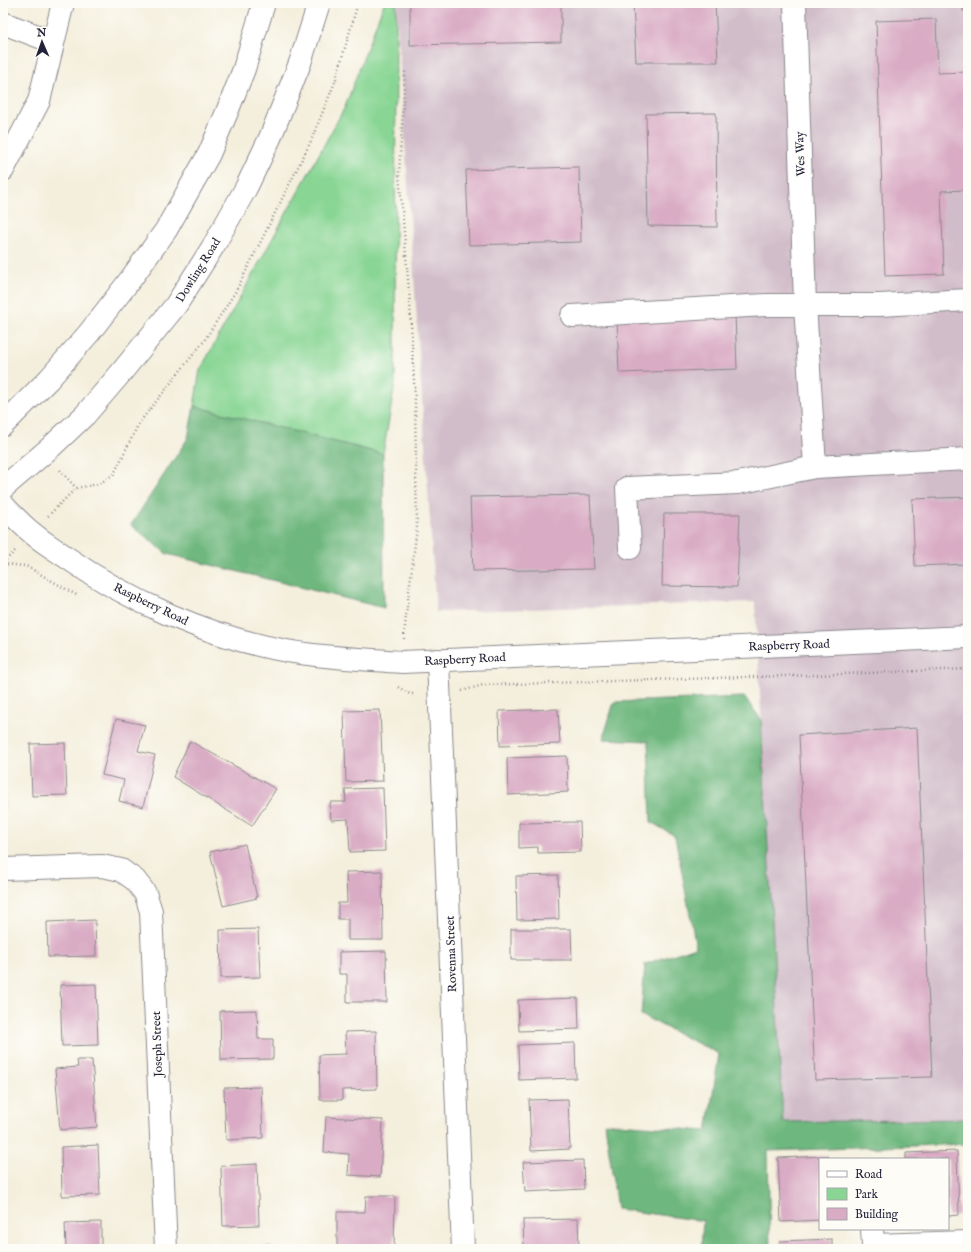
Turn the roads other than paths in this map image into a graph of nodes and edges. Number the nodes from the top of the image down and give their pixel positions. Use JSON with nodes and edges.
{"nodes":[{"id":1,"x":63,"y":3,"type":"edge"},
{"id":2,"x":264,"y":3,"type":"edge"},
{"id":3,"x":319,"y":3,"type":"edge"},
{"id":4,"x":795,"y":3,"type":"edge"},
{"id":5,"x":3,"y":23,"type":"edge"},
{"id":6,"x":53,"y":42,"type":"junction"},
{"id":7,"x":3,"y":170,"type":"edge"},
{"id":8,"x":968,"y":300,"type":"edge"},
{"id":9,"x":804,"y":304,"type":"junction"},
{"id":10,"x":572,"y":316,"type":"dead end"},
{"id":11,"x":3,"y":425,"type":"edge"},
{"id":12,"x":968,"y":459,"type":"edge"},
{"id":13,"x":815,"y":467,"type":"junction"},
{"id":14,"x":3,"y":488,"type":"edge"},
{"id":15,"x":3,"y":505,"type":"edge"},
{"id":16,"x":630,"y":548,"type":"dead end"},
{"id":17,"x":968,"y":637,"type":"edge"},
{"id":18,"x":438,"y":660,"type":"junction"},
{"id":19,"x":3,"y":869,"type":"edge"},
{"id":20,"x":873,"y":1241,"type":"edge"},
{"id":21,"x":968,"y":1242,"type":"edge"},
{"id":22,"x":166,"y":1249,"type":"edge"},
{"id":23,"x":463,"y":1249,"type":"edge"}],
"edges":[{"from":1,"to":6,"type":"main road"},
{"from":2,"to":11,"type":"main road"},
{"from":3,"to":14,"type":"main road","name":"Dowling Road"},
{"from":4,"to":9,"type":"main road","name":"Wes Way"},
{"from":5,"to":6,"type":"main road"},
{"from":6,"to":7,"type":"main road"},
{"from":8,"to":9,"type":"main road"},
{"from":9,"to":10,"type":"main road"},
{"from":9,"to":13,"type":"main road","name":"Wes Way"},
{"from":12,"to":13,"type":"main road"},
{"from":13,"to":16,"type":"main road"},
{"from":15,"to":18,"type":"main road","name":"Raspberry Road"},
{"from":17,"to":18,"type":"main road","name":"Raspberry Road"},
{"from":18,"to":23,"type":"main road","name":"Rovenna Street"},
{"from":19,"to":22,"type":"main road","name":"Joseph Street"},
{"from":20,"to":21,"type":"main road"}]}
